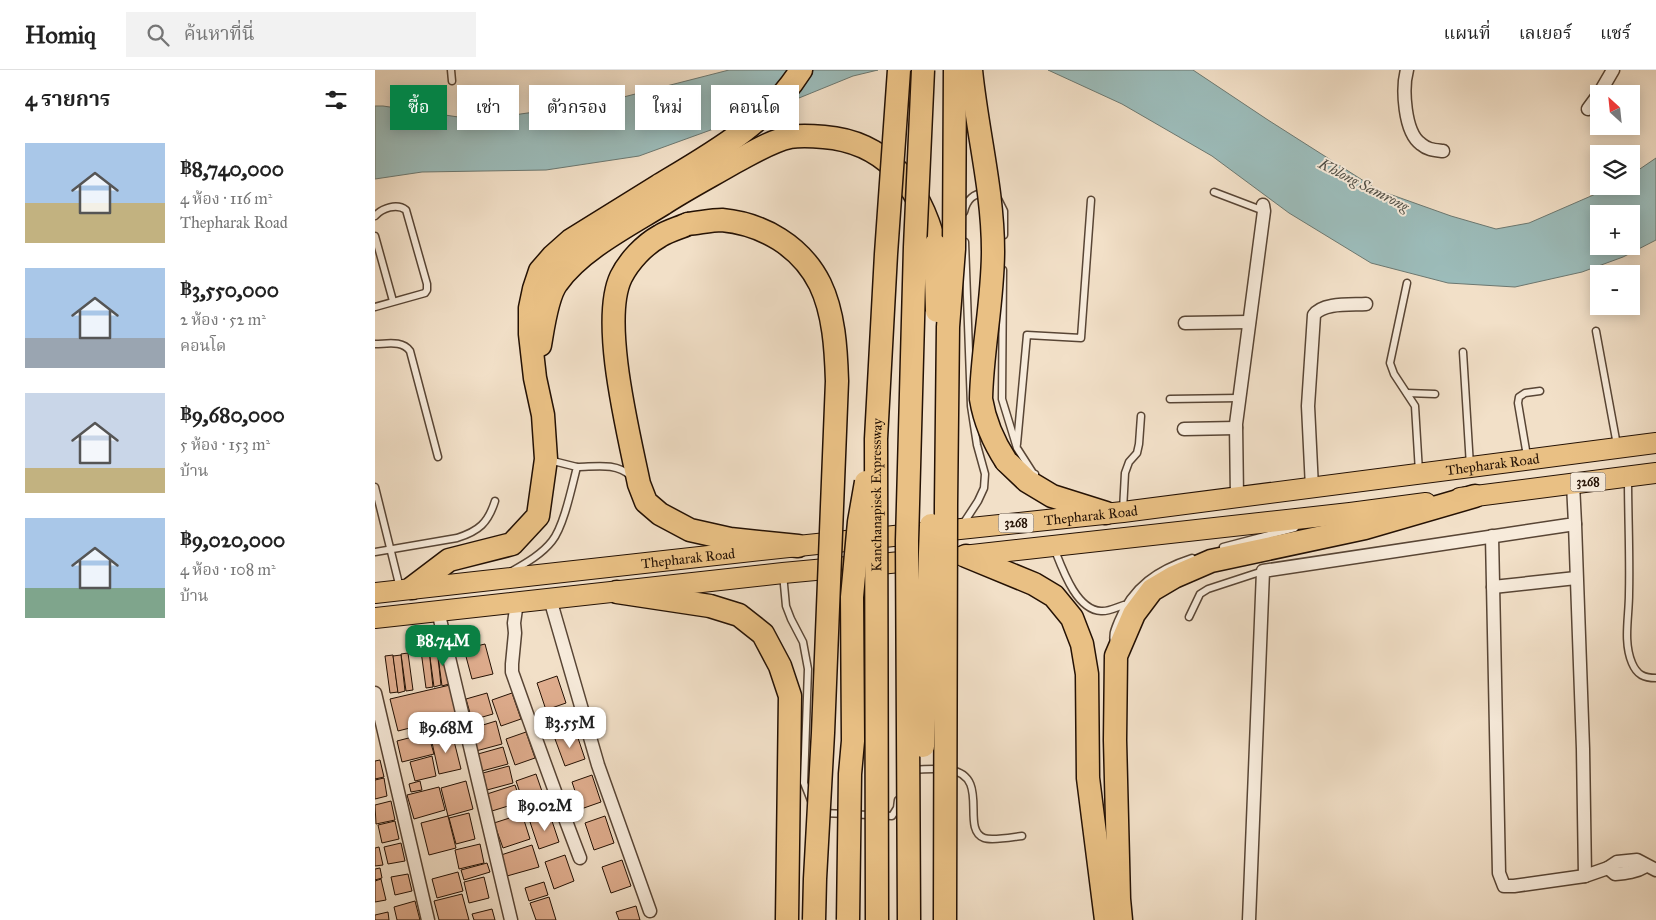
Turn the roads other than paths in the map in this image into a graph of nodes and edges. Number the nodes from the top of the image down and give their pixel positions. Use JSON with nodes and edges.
{"nodes":[{"id":1,"x":451,"y":70,"type":"edge"},
{"id":2,"x":801,"y":70,"type":"edge"},
{"id":3,"x":899,"y":70,"type":"edge"},
{"id":4,"x":923,"y":70,"type":"edge"},
{"id":5,"x":955,"y":70,"type":"edge"},
{"id":6,"x":971,"y":70,"type":"edge"},
{"id":7,"x":1407,"y":70,"type":"edge"},
{"id":8,"x":1613,"y":70,"type":"edge"},
{"id":9,"x":452,"y":81,"type":"dead end"},
{"id":10,"x":1604,"y":85,"type":"edge"},
{"id":11,"x":1590,"y":106,"type":"edge"},
{"id":12,"x":1588,"y":109,"type":"dead end"},
{"id":13,"x":1443,"y":151,"type":"dead end"},
{"id":14,"x":1214,"y":192,"type":"dead end"},
{"id":15,"x":1091,"y":200,"type":"dead end"},
{"id":16,"x":1264,"y":208,"type":"joint"},
{"id":17,"x":375,"y":216,"type":"edge"},
{"id":18,"x":964,"y":221,"type":"dead end"},
{"id":19,"x":965,"y":231,"type":"dead end"},
{"id":20,"x":375,"y":236,"type":"edge"},
{"id":21,"x":1003,"y":239,"type":"dead end"},
{"id":22,"x":1003,"y":266,"type":"dead end"},
{"id":23,"x":1407,"y":283,"type":"dead end"},
{"id":24,"x":393,"y":301,"type":"junction"},
{"id":25,"x":1366,"y":304,"type":"dead end"},
{"id":26,"x":375,"y":307,"type":"edge"},
{"id":27,"x":1249,"y":322,"type":"junction"},
{"id":28,"x":1185,"y":323,"type":"dead end"},
{"id":29,"x":1596,"y":331,"type":"dead end"},
{"id":30,"x":375,"y":344,"type":"edge"},
{"id":31,"x":1463,"y":352,"type":"dead end"},
{"id":32,"x":535,"y":378,"type":"junction"},
{"id":33,"x":1540,"y":391,"type":"dead end"},
{"id":34,"x":1407,"y":393,"type":"junction"},
{"id":35,"x":1435,"y":394,"type":"dead end"},
{"id":36,"x":1239,"y":398,"type":"junction"},
{"id":37,"x":1170,"y":399,"type":"dead end"},
{"id":38,"x":1141,"y":416,"type":"dead end"},
{"id":39,"x":1235,"y":428,"type":"junction"},
{"id":40,"x":1184,"y":429,"type":"dead end"},
{"id":41,"x":876,"y":439,"type":"junction"},
{"id":42,"x":1656,"y":443,"type":"edge"},
{"id":43,"x":1617,"y":449,"type":"junction"},
{"id":44,"x":1011,"y":454,"type":"junction"},
{"id":45,"x":438,"y":457,"type":"dead end"},
{"id":46,"x":546,"y":459,"type":"junction"},
{"id":47,"x":1527,"y":460,"type":"junction"},
{"id":48,"x":577,"y":467,"type":"junction"},
{"id":49,"x":1470,"y":467,"type":"junction"},
{"id":50,"x":1419,"y":473,"type":"junction"},
{"id":51,"x":1656,"y":473,"type":"edge"},
{"id":52,"x":1041,"y":477,"type":"dead end"},
{"id":53,"x":1627,"y":477,"type":"junction"},
{"id":54,"x":639,"y":484,"type":"junction"},
{"id":55,"x":1573,"y":484,"type":"junction"},
{"id":56,"x":375,"y":487,"type":"edge"},
{"id":57,"x":1312,"y":488,"type":"junction"},
{"id":58,"x":1073,"y":495,"type":"dead end"},
{"id":59,"x":1475,"y":496,"type":"junction"},
{"id":60,"x":1237,"y":498,"type":"junction"},
{"id":61,"x":495,"y":501,"type":"dead end"},
{"id":62,"x":1115,"y":513,"type":"junction"},
{"id":63,"x":1350,"y":513,"type":"junction"},
{"id":64,"x":1575,"y":524,"type":"junction"},
{"id":65,"x":959,"y":529,"type":"junction"},
{"id":66,"x":1492,"y":536,"type":"junction"},
{"id":67,"x":798,"y":546,"type":"junction"},
{"id":68,"x":1054,"y":547,"type":"junction"},
{"id":69,"x":391,"y":548,"type":"junction"},
{"id":70,"x":1214,"y":550,"type":"dead end"},
{"id":71,"x":375,"y":552,"type":"edge"},
{"id":72,"x":966,"y":556,"type":"junction"},
{"id":73,"x":1197,"y":556,"type":"dead end"},
{"id":74,"x":1263,"y":571,"type":"junction"},
{"id":75,"x":783,"y":573,"type":"junction"},
{"id":76,"x":1576,"y":578,"type":"junction"},
{"id":77,"x":501,"y":579,"type":"junction"},
{"id":78,"x":1493,"y":587,"type":"junction"},
{"id":79,"x":406,"y":589,"type":"junction"},
{"id":80,"x":617,"y":592,"type":"junction"},
{"id":81,"x":375,"y":593,"type":"edge"},
{"id":82,"x":550,"y":599,"type":"junction"},
{"id":83,"x":517,"y":602,"type":"junction"},
{"id":84,"x":1124,"y":605,"type":"junction"},
{"id":85,"x":437,"y":611,"type":"junction"},
{"id":86,"x":1189,"y":617,"type":"dead end"},
{"id":87,"x":375,"y":618,"type":"edge"},
{"id":88,"x":1115,"y":656,"type":"junction"},
{"id":89,"x":1656,"y":678,"type":"edge"},
{"id":90,"x":375,"y":693,"type":"edge"},
{"id":91,"x":568,"y":718,"type":"dead end"},
{"id":92,"x":533,"y":729,"type":"junction"},
{"id":93,"x":900,"y":775,"type":"dead end"},
{"id":94,"x":899,"y":792,"type":"dead end"},
{"id":95,"x":1023,"y":836,"type":"dead end"},
{"id":96,"x":579,"y":858,"type":"dead end"},
{"id":97,"x":1651,"y":868,"type":"edge"},
{"id":98,"x":1585,"y":876,"type":"junction"},
{"id":99,"x":650,"y":911,"type":"dead end"},
{"id":100,"x":428,"y":920,"type":"edge"},
{"id":101,"x":511,"y":920,"type":"edge"},
{"id":102,"x":787,"y":920,"type":"edge"},
{"id":103,"x":814,"y":920,"type":"edge"},
{"id":104,"x":848,"y":920,"type":"edge"},
{"id":105,"x":877,"y":920,"type":"edge"},
{"id":106,"x":911,"y":920,"type":"edge"},
{"id":107,"x":945,"y":920,"type":"edge"},
{"id":108,"x":1105,"y":920,"type":"edge"},
{"id":109,"x":1121,"y":920,"type":"edge"},
{"id":110,"x":1249,"y":920,"type":"edge"}],
"edges":[{"from":1,"to":9,"type":"lane"},
{"from":2,"to":32,"type":"highway"},
{"from":3,"to":41,"type":"highway","name":"Kanchanapisek Expressway","bridge":true},
{"from":4,"to":106,"type":"highway","bridge":true},
{"from":5,"to":107,"type":"highway","bridge":true},
{"from":6,"to":44,"type":"highway","bridge":true},
{"from":7,"to":13,"type":"street"},
{"from":8,"to":10,"type":"street"},
{"from":11,"to":12,"type":"street"},
{"from":14,"to":16,"type":"lane"},
{"from":15,"to":44,"type":"lane"},
{"from":16,"to":27,"type":"street"},
{"from":17,"to":24,"type":"lane"},
{"from":18,"to":21,"type":"lane"},
{"from":19,"to":65,"type":"lane"},
{"from":20,"to":24,"type":"lane"},
{"from":22,"to":44,"type":"lane"},
{"from":23,"to":34,"type":"lane"},
{"from":24,"to":26,"type":"lane"},
{"from":25,"to":57,"type":"street"},
{"from":27,"to":28,"type":"street"},
{"from":27,"to":36,"type":"street"},
{"from":29,"to":43,"type":"lane"},
{"from":30,"to":45,"type":"lane"},
{"from":31,"to":49,"type":"lane"},
{"from":32,"to":46,"type":"highway"},
{"from":32,"to":106,"type":"highway","bridge":true},
{"from":33,"to":47,"type":"lane"},
{"from":34,"to":35,"type":"lane"},
{"from":34,"to":50,"type":"lane"},
{"from":36,"to":37,"type":"lane"},
{"from":36,"to":39,"type":"street"},
{"from":38,"to":62,"type":"lane"},
{"from":39,"to":40,"type":"street"},
{"from":39,"to":60,"type":"street"},
{"from":41,"to":104,"type":"highway","bridge":true},
{"from":41,"to":105,"type":"highway","name":"Kanchanapisek Expressway","bridge":true},
{"from":42,"to":43,"type":"main road","name":"Thepharak Road","number":"3268"},
{"from":43,"to":47,"type":"main road","name":"Thepharak Road","number":"3268"},
{"from":44,"to":52,"type":"lane"},
{"from":44,"to":62,"type":"highway"},
{"from":46,"to":48,"type":"lane"},
{"from":46,"to":79,"type":"highway"},
{"from":47,"to":49,"type":"main road","name":"Thepharak Road","number":"3268"},
{"from":48,"to":54,"type":"lane"},
{"from":48,"to":77,"type":"lane"},
{"from":49,"to":50,"type":"main road","name":"Thepharak Road","number":"3268"},
{"from":50,"to":57,"type":"main road","name":"Thepharak Road","number":"3268"},
{"from":51,"to":53,"type":"main road","name":"Thepharak Road","number":"3268"},
{"from":53,"to":55,"type":"main road","name":"Thepharak Road","number":"3268"},
{"from":53,"to":89,"type":"lane"},
{"from":54,"to":67,"type":"highway"},
{"from":54,"to":103,"type":"highway","bridge":true},
{"from":55,"to":59,"type":"main road","name":"Thepharak Road","number":"3268"},
{"from":55,"to":64,"type":"street"},
{"from":56,"to":69,"type":"lane"},
{"from":57,"to":60,"type":"main road","name":"Thepharak Road","number":"3268"},
{"from":58,"to":62,"type":"lane"},
{"from":59,"to":63,"type":"main road","name":"Thepharak Road","number":"3268"},
{"from":59,"to":88,"type":"highway"},
{"from":60,"to":62,"type":"main road","name":"Thepharak Road","number":"3268"},
{"from":61,"to":69,"type":"lane"},
{"from":62,"to":65,"type":"main road","name":"Thepharak Road","number":"3268"},
{"from":63,"to":68,"type":"main road","name":"Thepharak Road","number":"3268"},
{"from":63,"to":70,"type":"lane"},
{"from":64,"to":66,"type":"street"},
{"from":64,"to":76,"type":"street"},
{"from":65,"to":67,"type":"main road","name":"Thepharak Road","number":"3268"},
{"from":66,"to":74,"type":"street"},
{"from":66,"to":78,"type":"street"},
{"from":67,"to":77,"type":"main road","name":"Thepharak Road","number":"3268"},
{"from":68,"to":72,"type":"main road","name":"Thepharak Road","number":"3268"},
{"from":68,"to":84,"type":"lane"},
{"from":69,"to":71,"type":"lane"},
{"from":69,"to":79,"type":"lane"},
{"from":72,"to":75,"type":"main road","name":"Thepharak Road","number":"3268"},
{"from":72,"to":108,"type":"highway"},
{"from":73,"to":84,"type":"lane"},
{"from":74,"to":86,"type":"lane"},
{"from":74,"to":110,"type":"street"},
{"from":75,"to":80,"type":"main road","name":"Thepharak Road","number":"3268"},
{"from":75,"to":94,"type":"lane"},
{"from":76,"to":78,"type":"street"},
{"from":76,"to":98,"type":"street"},
{"from":77,"to":79,"type":"main road","name":"Thepharak Road","number":"3268"},
{"from":78,"to":98,"type":"street"},
{"from":79,"to":81,"type":"main road","name":"Thepharak Road","number":"3268"},
{"from":80,"to":82,"type":"main road","name":"Thepharak Road","number":"3268"},
{"from":80,"to":102,"type":"highway"},
{"from":82,"to":83,"type":"main road","name":"Thepharak Road","number":"3268"},
{"from":82,"to":99,"type":"street"},
{"from":83,"to":85,"type":"main road","name":"Thepharak Road","number":"3268"},
{"from":83,"to":92,"type":"street"},
{"from":84,"to":88,"type":"lane"},
{"from":85,"to":87,"type":"main road","name":"Thepharak Road","number":"3268"},
{"from":85,"to":101,"type":"street"},
{"from":88,"to":109,"type":"highway"},
{"from":90,"to":100,"type":"street"},
{"from":91,"to":92,"type":"street"},
{"from":92,"to":96,"type":"street"},
{"from":93,"to":95,"type":"lane"},
{"from":97,"to":98,"type":"street"}]}
